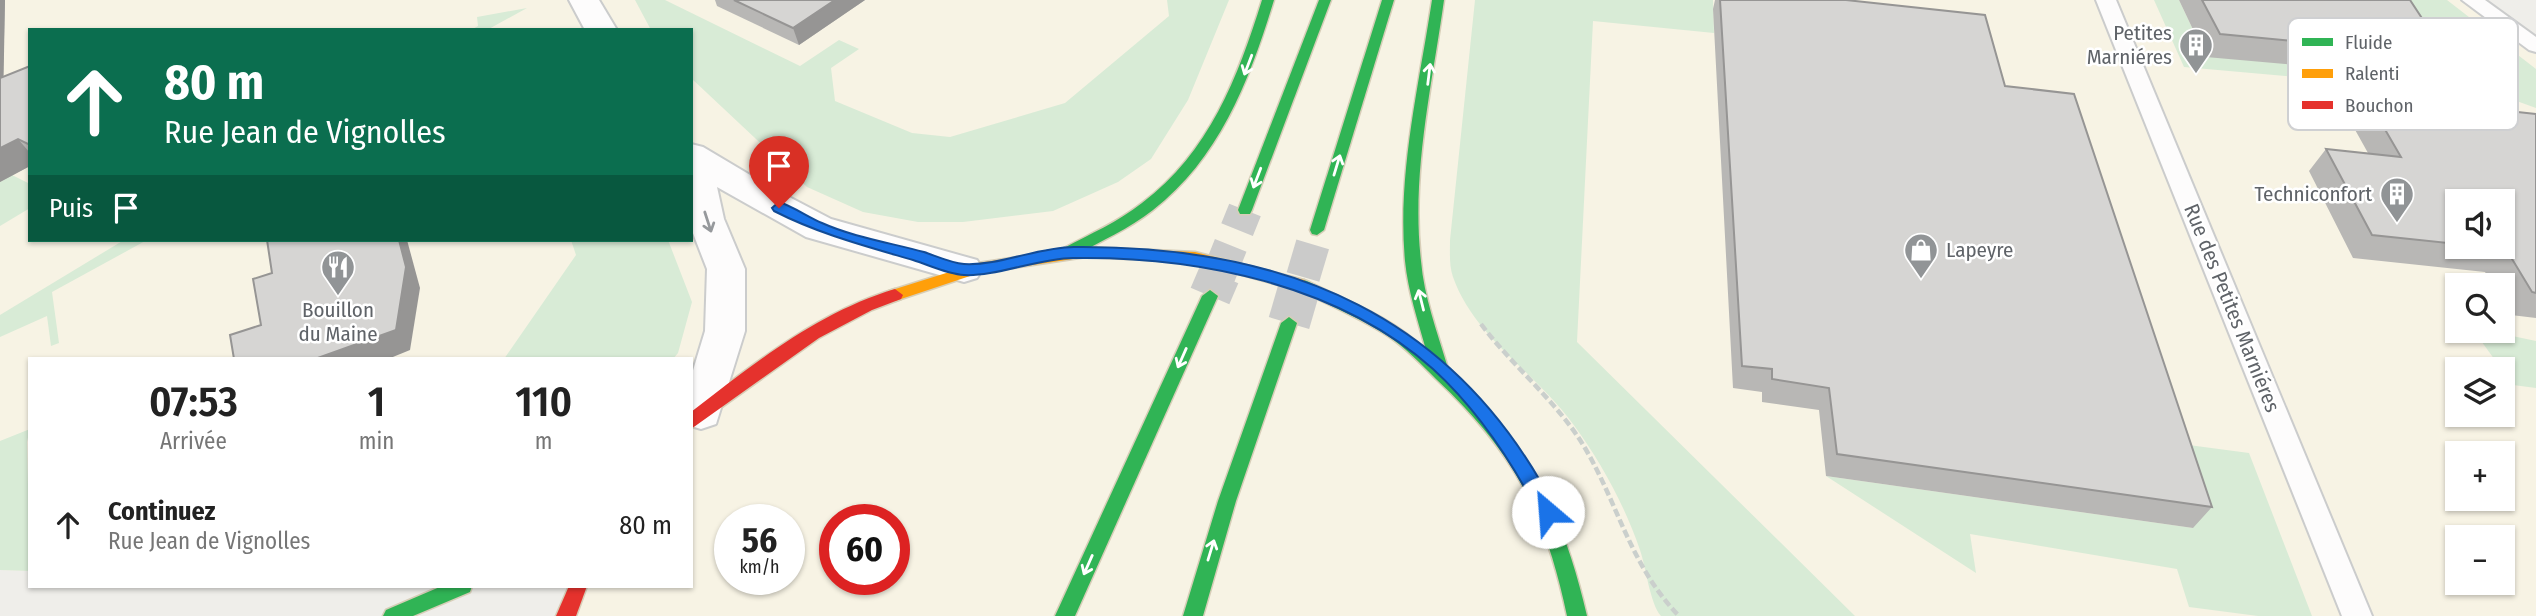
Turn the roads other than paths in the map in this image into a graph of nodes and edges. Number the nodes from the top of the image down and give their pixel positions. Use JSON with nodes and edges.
{"nodes":[{"id":1,"x":584,"y":0,"type":"edge"},
{"id":2,"x":1268,"y":0,"type":"edge"},
{"id":3,"x":1325,"y":0,"type":"edge"},
{"id":4,"x":1388,"y":0,"type":"edge"},
{"id":5,"x":1438,"y":0,"type":"edge"},
{"id":6,"x":2106,"y":0,"type":"edge"},
{"id":7,"x":2472,"y":0,"type":"edge"},
{"id":8,"x":2497,"y":18,"type":"edge"},
{"id":9,"x":600,"y":28,"type":"edge"},
{"id":10,"x":2518,"y":33,"type":"edge"},
{"id":11,"x":2536,"y":46,"type":"edge"},
{"id":12,"x":693,"y":157,"type":"edge"},
{"id":13,"x":693,"y":160,"type":"edge"},
{"id":14,"x":1245,"y":210,"type":"tunnel mouth"},
{"id":15,"x":1317,"y":230,"type":"tunnel mouth"},
{"id":16,"x":1069,"y":252,"type":"junction"},
{"id":17,"x":964,"y":270,"type":"junction"},
{"id":18,"x":1210,"y":296,"type":"tunnel mouth"},
{"id":19,"x":1289,"y":323,"type":"tunnel mouth"},
{"id":20,"x":1440,"y":365,"type":"junction"},
{"id":21,"x":696,"y":417,"type":"edge"},
{"id":22,"x":1572,"y":585,"type":"junction"},
{"id":23,"x":458,"y":588,"type":"edge"},
{"id":24,"x":577,"y":588,"type":"edge"},
{"id":25,"x":393,"y":616,"type":"edge"},
{"id":26,"x":566,"y":616,"type":"edge"},
{"id":27,"x":1065,"y":616,"type":"edge"},
{"id":28,"x":1193,"y":616,"type":"edge"},
{"id":29,"x":1577,"y":616,"type":"edge"},
{"id":30,"x":1603,"y":616,"type":"edge"},
{"id":31,"x":2357,"y":616,"type":"edge"}],
"edges":[{"from":1,"to":9,"type":"street"},
{"from":2,"to":16,"type":"main road","one_way":true},
{"from":3,"to":14,"type":"main road","one_way":true},
{"from":15,"to":4,"type":"main road","one_way":true},
{"from":20,"to":5,"type":"main road","one_way":true},
{"from":6,"to":31,"type":"lane","name":"Rue des Petites Marniéres"},
{"from":7,"to":8,"type":"lane"},
{"from":10,"to":11,"type":"lane"},
{"from":12,"to":17,"type":"street"},
{"from":13,"to":21,"type":"street","one_way":true},
{"from":16,"to":17,"type":"main road"},
{"from":16,"to":20,"type":"main road"},
{"from":17,"to":21,"type":"main road"},
{"from":18,"to":27,"type":"main road","one_way":true},
{"from":28,"to":19,"type":"main road","one_way":true},
{"from":20,"to":22,"type":"main road"},
{"from":22,"to":29,"type":"main road"},
{"from":22,"to":30,"type":"lane"},
{"from":23,"to":25,"type":"main road"},
{"from":24,"to":26,"type":"main road"}]}
